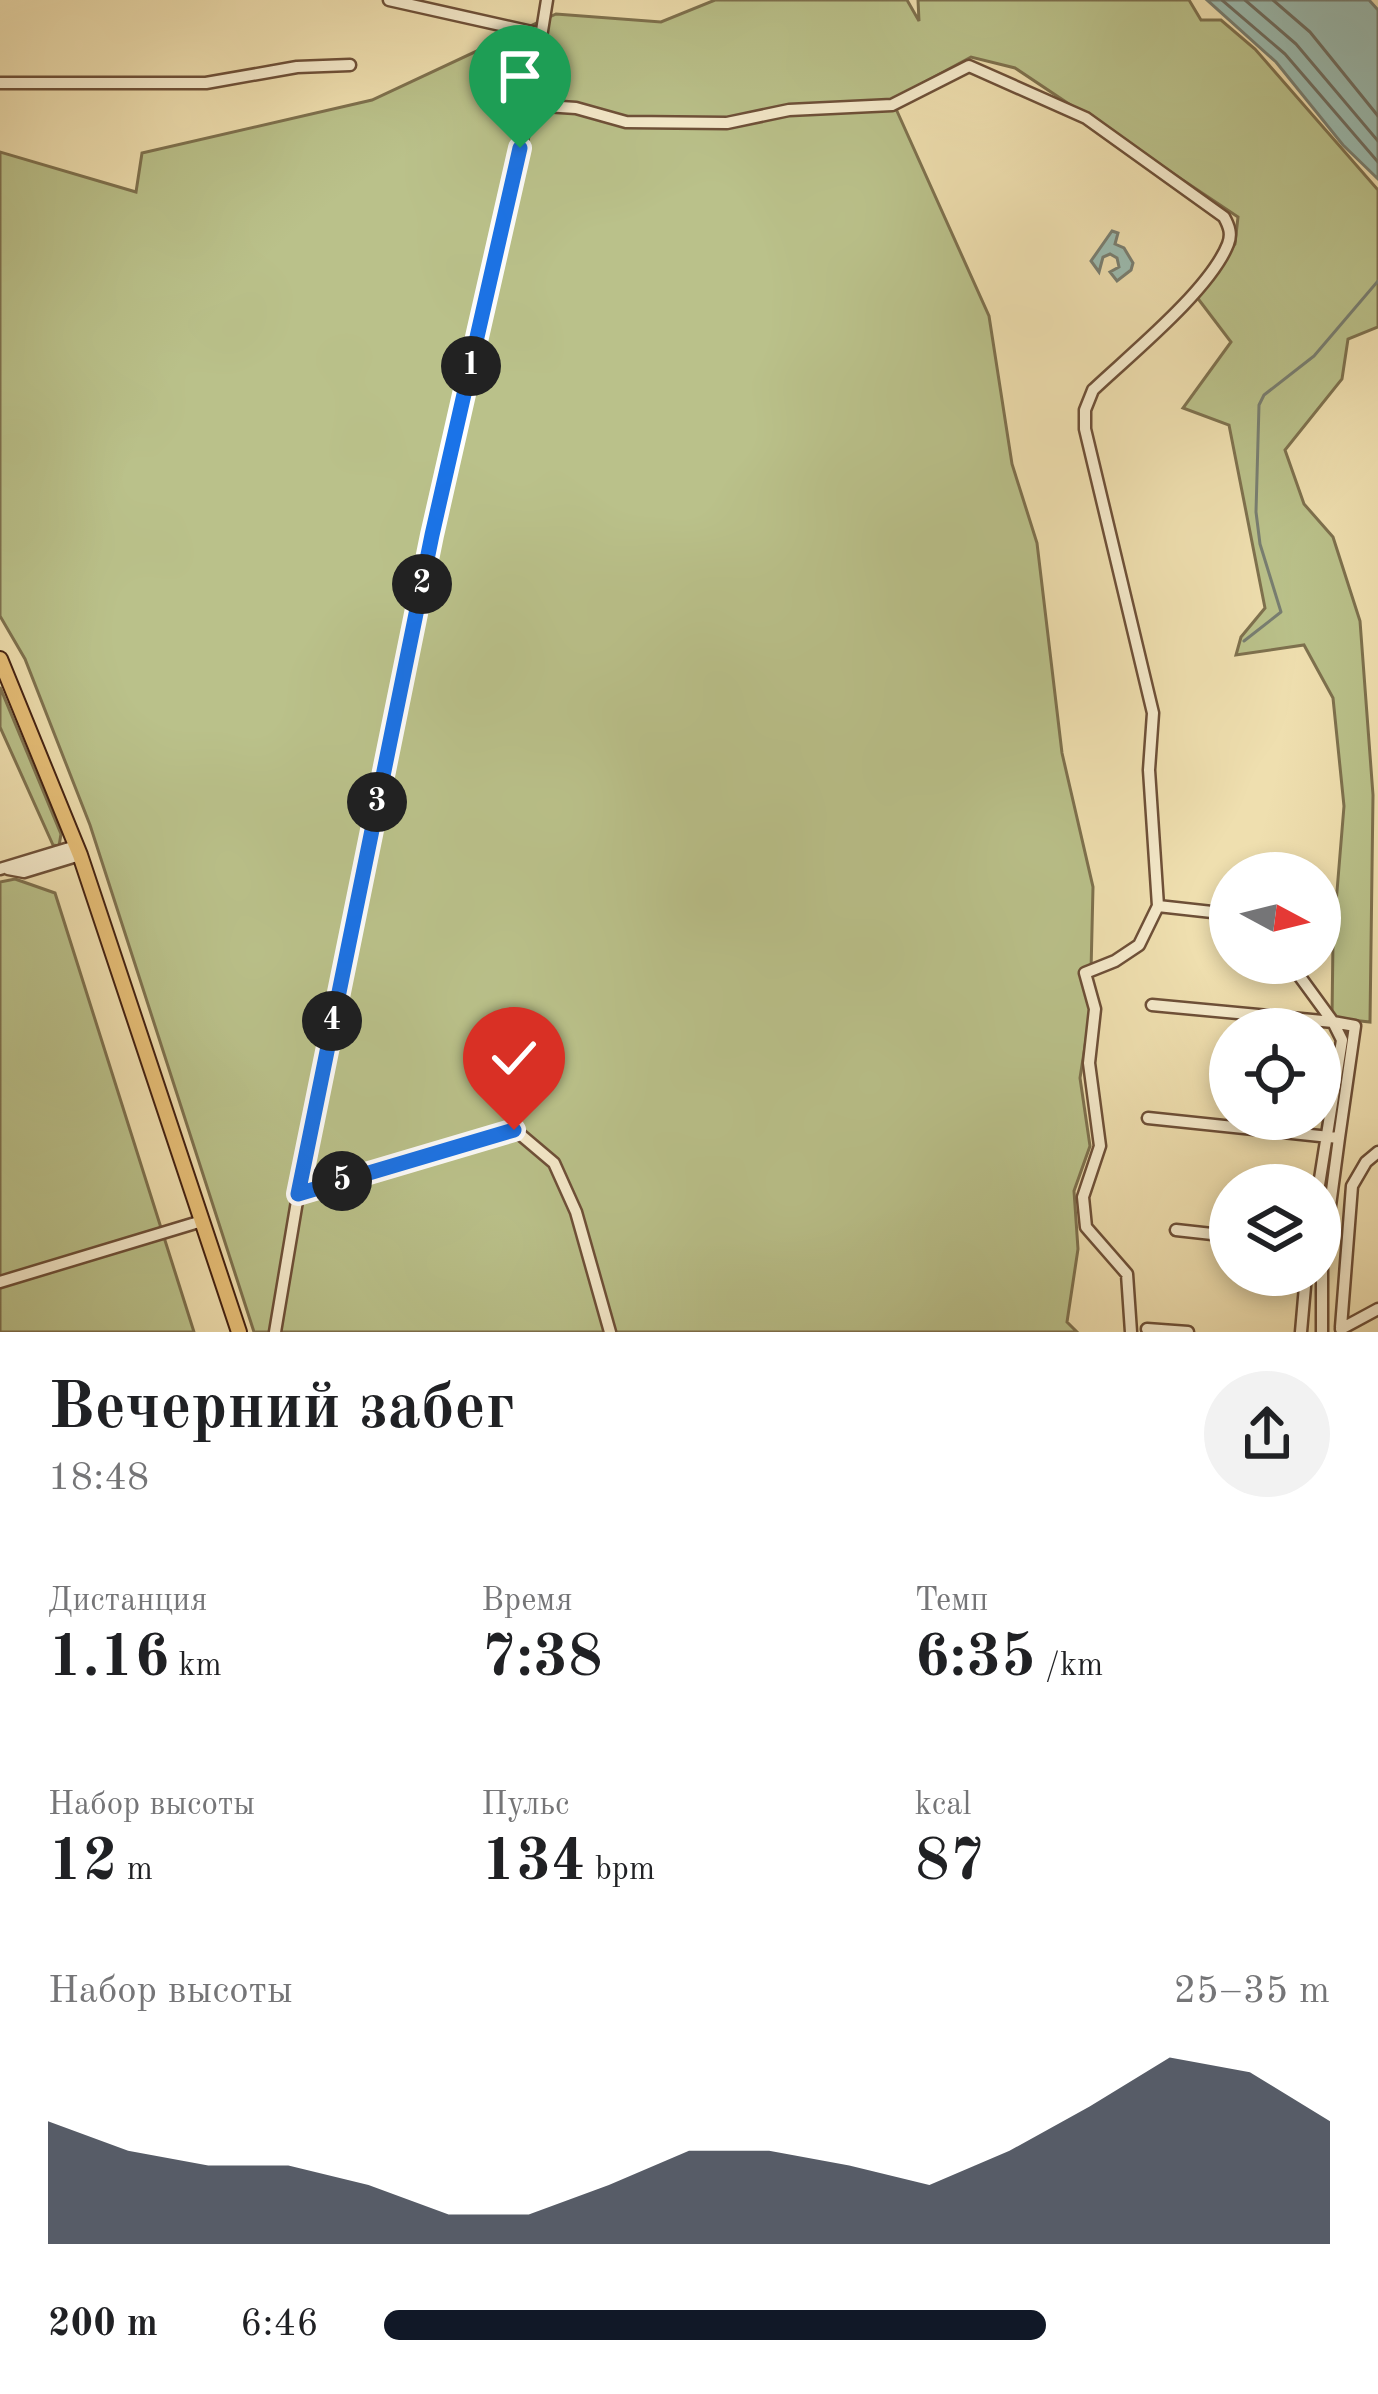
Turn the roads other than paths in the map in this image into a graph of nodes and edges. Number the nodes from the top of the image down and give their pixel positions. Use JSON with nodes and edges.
{"nodes":[{"id":1,"x":389,"y":0,"type":"edge"},
{"id":2,"x":547,"y":0,"type":"edge"},
{"id":3,"x":541,"y":34,"type":"junction"},
{"id":4,"x":350,"y":64,"type":"dead end"},
{"id":5,"x":0,"y":83,"type":"edge"},
{"id":6,"x":530,"y":105,"type":"junction"},
{"id":7,"x":0,"y":659,"type":"edge"},
{"id":8,"x":78,"y":850,"type":"junction"},
{"id":9,"x":2,"y":868,"type":"edge"},
{"id":10,"x":1158,"y":907,"type":"junction"},
{"id":11,"x":1209,"y":912,"type":"edge"},
{"id":12,"x":1152,"y":1005,"type":"dead end"},
{"id":13,"x":1209,"y":1010,"type":"edge"},
{"id":14,"x":1341,"y":1023,"type":"edge"},
{"id":15,"x":1341,"y":1097,"type":"edge"},
{"id":16,"x":1148,"y":1118,"type":"dead end"},
{"id":17,"x":1209,"y":1125,"type":"edge"},
{"id":18,"x":1333,"y":1140,"type":"edge"},
{"id":19,"x":1378,"y":1152,"type":"edge"},
{"id":20,"x":298,"y":1194,"type":"junction"},
{"id":21,"x":202,"y":1221,"type":"junction"},
{"id":22,"x":1176,"y":1230,"type":"dead end"},
{"id":23,"x":1209,"y":1234,"type":"edge"},
{"id":24,"x":0,"y":1282,"type":"edge"},
{"id":25,"x":1304,"y":1296,"type":"edge"},
{"id":26,"x":1378,"y":1309,"type":"edge"},
{"id":27,"x":1148,"y":1329,"type":"dead end"},
{"id":28,"x":1341,"y":1329,"type":"edge"},
{"id":29,"x":239,"y":1332,"type":"edge"},
{"id":30,"x":274,"y":1332,"type":"edge"},
{"id":31,"x":610,"y":1332,"type":"edge"},
{"id":32,"x":1131,"y":1332,"type":"edge"},
{"id":33,"x":1188,"y":1332,"type":"edge"},
{"id":34,"x":1300,"y":1332,"type":"edge"},
{"id":35,"x":1322,"y":1332,"type":"edge"}],
"edges":[{"from":1,"to":3,"type":"street"},
{"from":2,"to":3,"type":"street"},
{"from":3,"to":6,"type":"street"},
{"from":4,"to":5,"type":"street"},
{"from":6,"to":10,"type":"street"},
{"from":6,"to":20,"type":"street"},
{"from":7,"to":8,"type":"main road"},
{"from":8,"to":9,"type":"street"},
{"from":8,"to":21,"type":"main road"},
{"from":10,"to":11,"type":"street"},
{"from":10,"to":32,"type":"street"},
{"from":12,"to":13,"type":"street"},
{"from":14,"to":15,"type":"street"},
{"from":16,"to":17,"type":"street"},
{"from":18,"to":35,"type":"street"},
{"from":19,"to":28,"type":"street"},
{"from":20,"to":30,"type":"street"},
{"from":20,"to":31,"type":"street"},
{"from":21,"to":24,"type":"street"},
{"from":21,"to":29,"type":"main road"},
{"from":22,"to":23,"type":"street"},
{"from":25,"to":34,"type":"street"},
{"from":26,"to":28,"type":"street"},
{"from":27,"to":33,"type":"street"}]}
